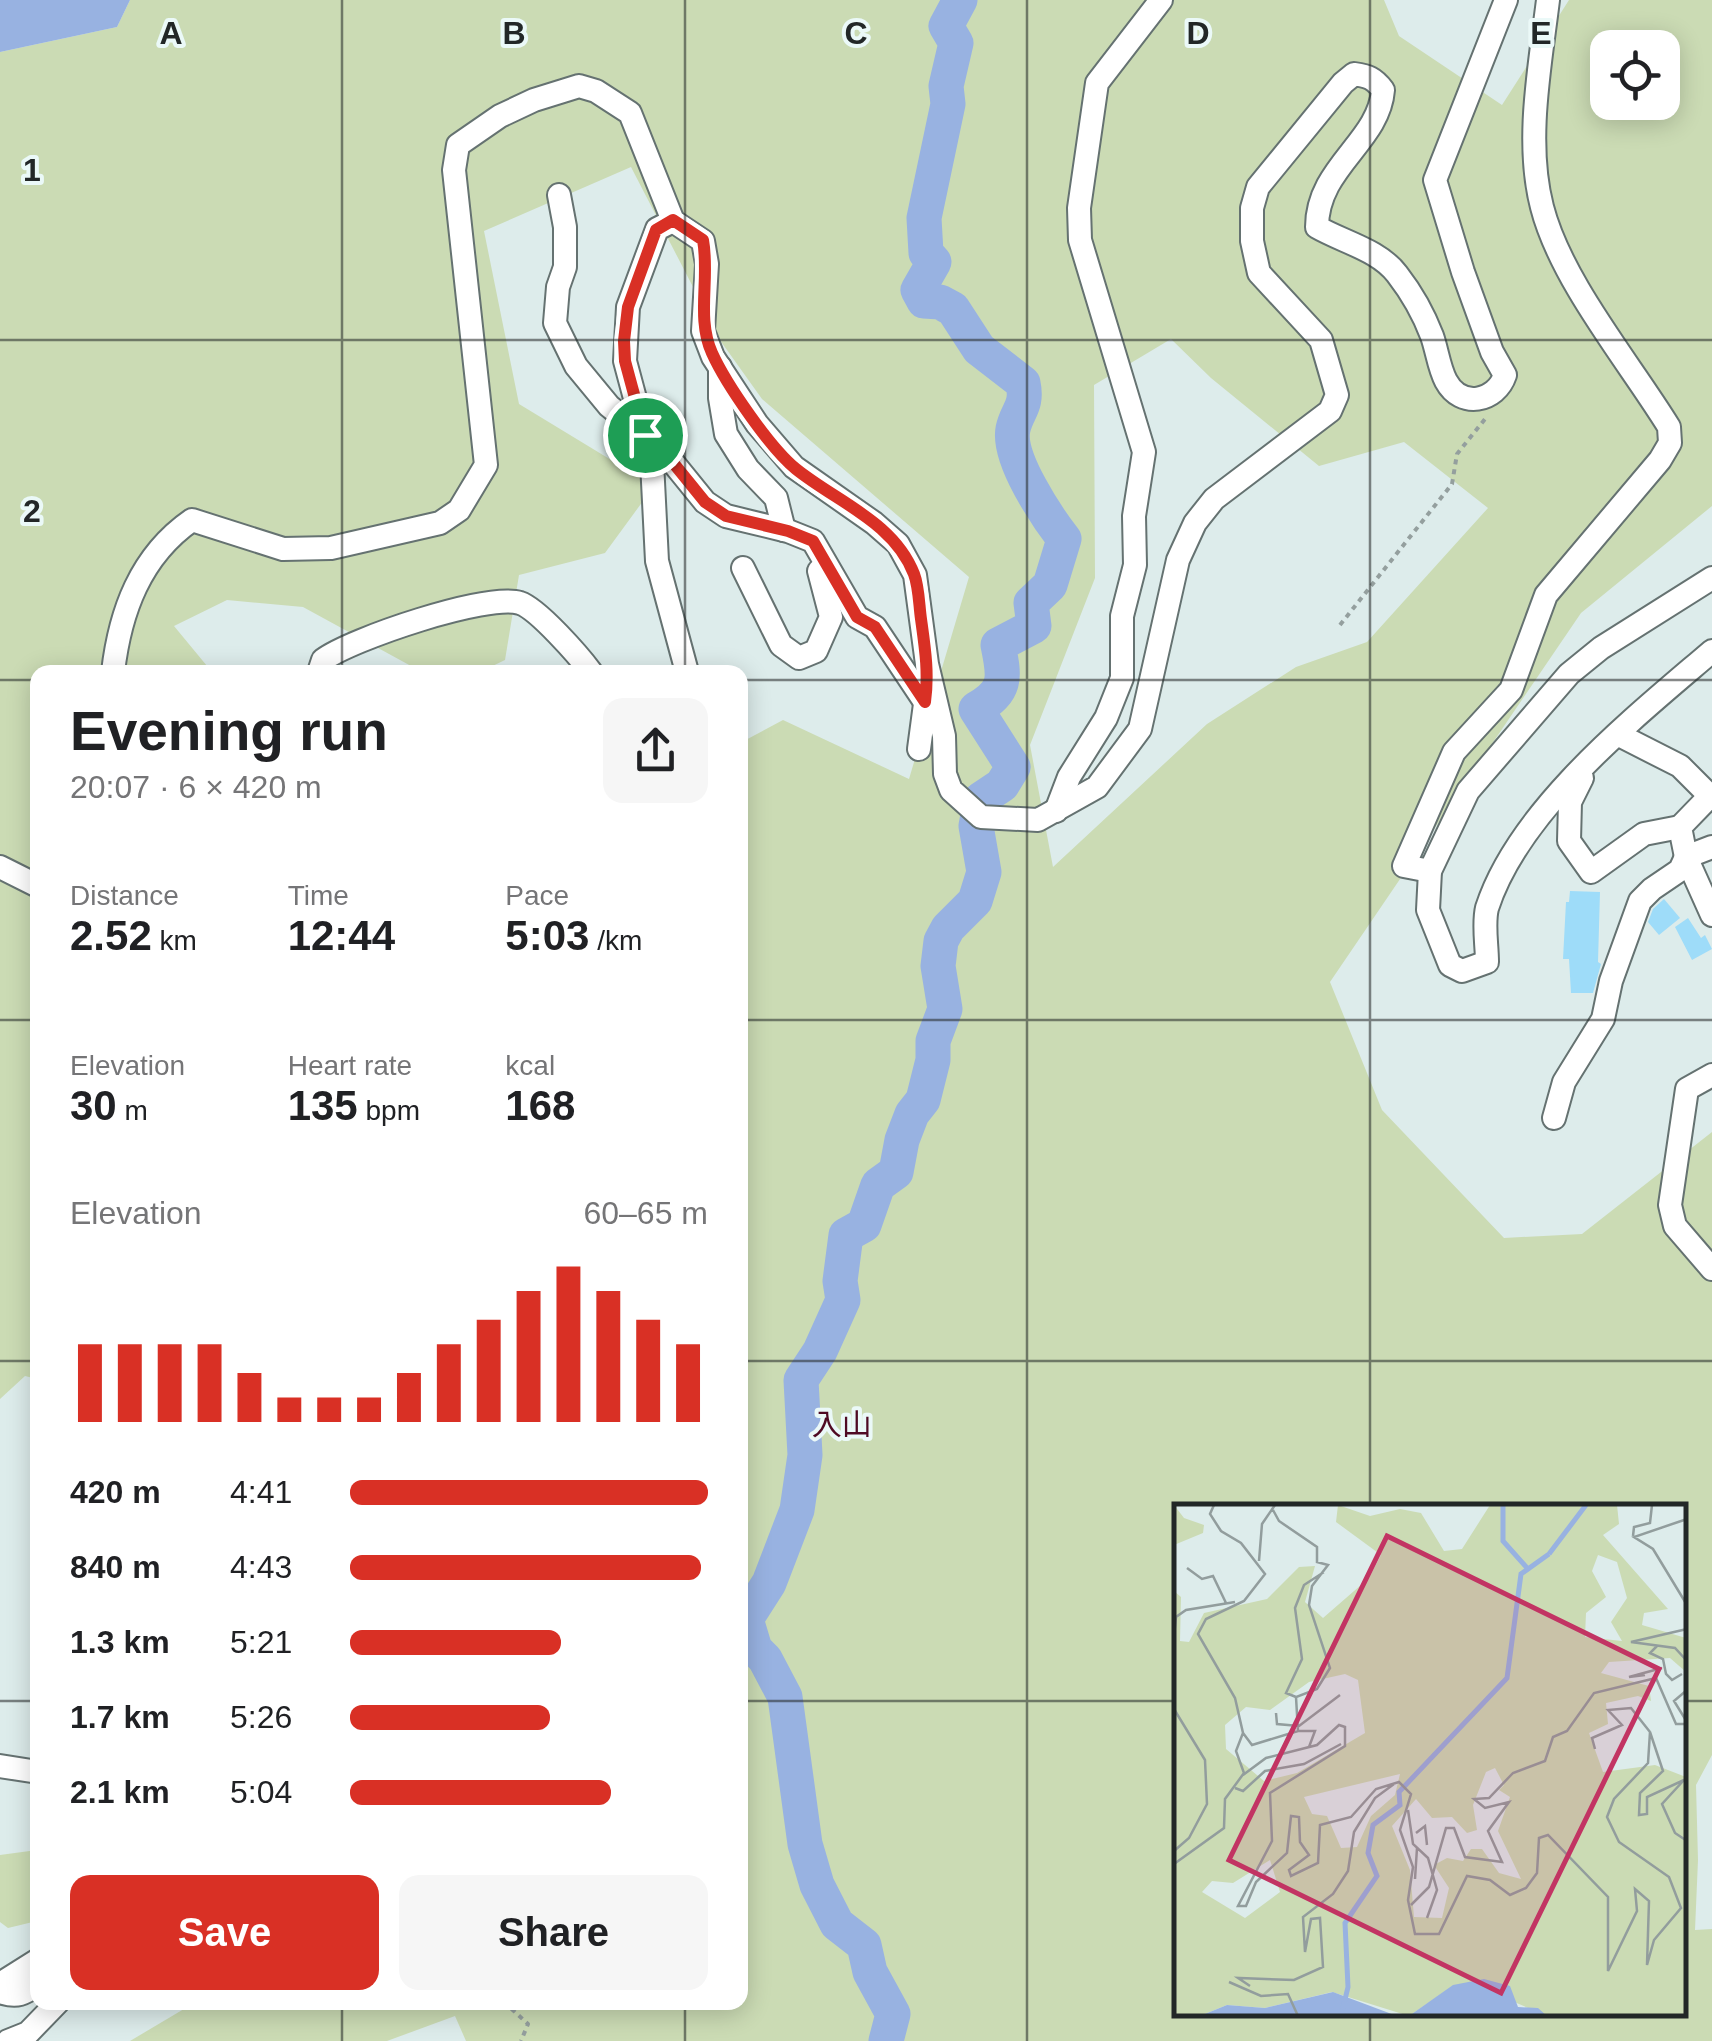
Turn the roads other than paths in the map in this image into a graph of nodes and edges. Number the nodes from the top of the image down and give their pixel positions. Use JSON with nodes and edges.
{"nodes":[{"id":1,"x":1161,"y":0,"type":"edge"},
{"id":2,"x":1506,"y":0,"type":"edge"},
{"id":3,"x":1548,"y":0,"type":"edge"},
{"id":4,"x":559,"y":194,"type":"dead end"},
{"id":5,"x":673,"y":220,"type":"junction"},
{"id":6,"x":720,"y":368,"type":"junction"},
{"id":7,"x":645,"y":435,"type":"junction"},
{"id":8,"x":784,"y":530,"type":"junction"},
{"id":9,"x":821,"y":556,"type":"junction"},
{"id":10,"x":743,"y":568,"type":"dead end"},
{"id":11,"x":1712,"y":578,"type":"edge"},
{"id":12,"x":1712,"y":652,"type":"edge"},
{"id":13,"x":113,"y":665,"type":"edge"},
{"id":14,"x":321,"y":665,"type":"edge"},
{"id":15,"x":584,"y":665,"type":"edge"},
{"id":16,"x":685,"y":665,"type":"edge"},
{"id":17,"x":929,"y":671,"type":"junction"},
{"id":18,"x":925,"y":702,"type":"junction"},
{"id":19,"x":1618,"y":736,"type":"junction"},
{"id":20,"x":919,"y":749,"type":"dead end"},
{"id":21,"x":1582,"y":771,"type":"junction"},
{"id":22,"x":1711,"y":795,"type":"edge"},
{"id":23,"x":1056,"y":811,"type":"junction"},
{"id":24,"x":1680,"y":827,"type":"junction"},
{"id":25,"x":1712,"y":847,"type":"edge"},
{"id":26,"x":1686,"y":858,"type":"junction"},
{"id":27,"x":0,"y":868,"type":"edge"},
{"id":28,"x":1430,"y":871,"type":"junction"},
{"id":29,"x":30,"y":882,"type":"edge"},
{"id":30,"x":1712,"y":915,"type":"edge"},
{"id":31,"x":1712,"y":1076,"type":"edge"},
{"id":32,"x":1554,"y":1118,"type":"dead end"},
{"id":33,"x":1712,"y":1269,"type":"edge"},
{"id":34,"x":0,"y":1745,"type":"edge"},
{"id":35,"x":20,"y":1769,"type":"edge"},
{"id":36,"x":30,"y":1965,"type":"edge"},
{"id":37,"x":0,"y":1984,"type":"edge"},
{"id":38,"x":30,"y":1990,"type":"edge"},
{"id":39,"x":0,"y":1992,"type":"edge"},
{"id":40,"x":50,"y":2010,"type":"edge"},
{"id":41,"x":8,"y":2041,"type":"edge"}],
"edges":[{"from":1,"to":23,"type":"street"},
{"from":2,"to":23,"type":"street"},
{"from":3,"to":28,"type":"street"},
{"from":4,"to":7,"type":"street"},
{"from":5,"to":6,"type":"street"},
{"from":5,"to":7,"type":"street"},
{"from":5,"to":13,"type":"street"},
{"from":6,"to":8,"type":"street"},
{"from":6,"to":17,"type":"street"},
{"from":7,"to":8,"type":"street"},
{"from":7,"to":16,"type":"street"},
{"from":8,"to":9,"type":"street"},
{"from":9,"to":10,"type":"street"},
{"from":9,"to":18,"type":"street"},
{"from":11,"to":28,"type":"street"},
{"from":12,"to":19,"type":"street"},
{"from":14,"to":15,"type":"street"},
{"from":17,"to":18,"type":"street"},
{"from":17,"to":23,"type":"street"},
{"from":18,"to":20,"type":"street"},
{"from":19,"to":21,"type":"street"},
{"from":19,"to":22,"type":"street"},
{"from":21,"to":24,"type":"street"},
{"from":21,"to":28,"type":"street"},
{"from":22,"to":24,"type":"street"},
{"from":24,"to":26,"type":"street"},
{"from":25,"to":26,"type":"street"},
{"from":26,"to":30,"type":"street"},
{"from":26,"to":32,"type":"street"},
{"from":27,"to":29,"type":"street"},
{"from":31,"to":33,"type":"street"},
{"from":34,"to":35,"type":"street"},
{"from":36,"to":37,"type":"street"},
{"from":38,"to":39,"type":"street"},
{"from":40,"to":41,"type":"street"}]}
